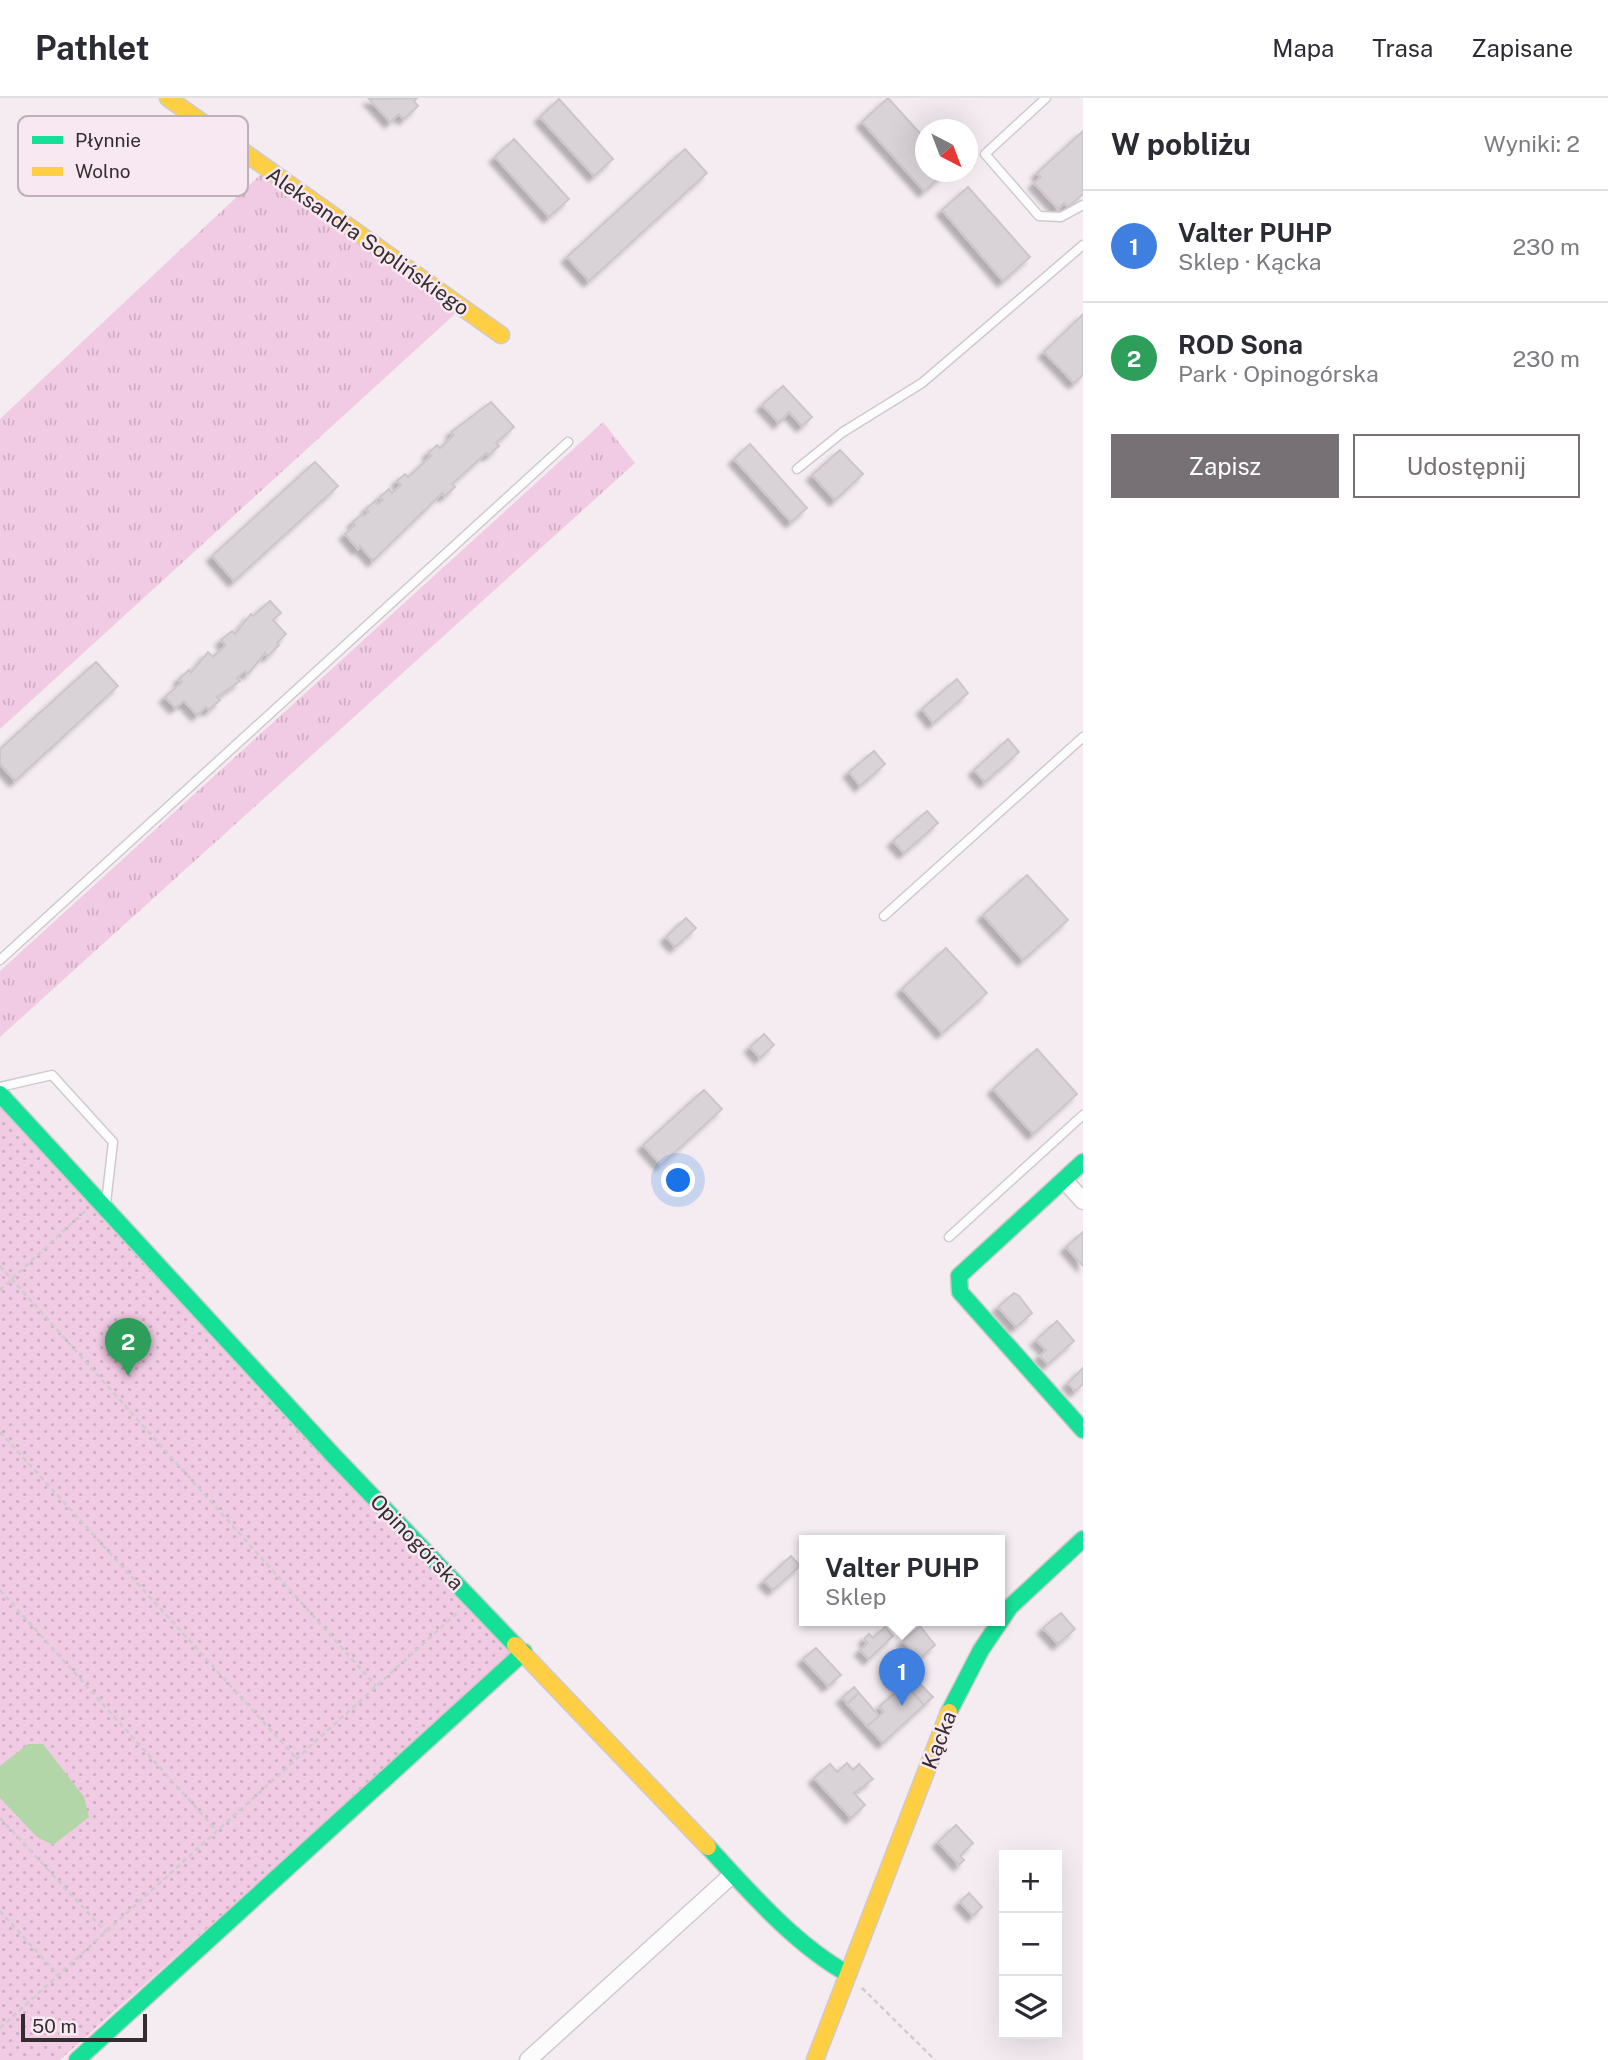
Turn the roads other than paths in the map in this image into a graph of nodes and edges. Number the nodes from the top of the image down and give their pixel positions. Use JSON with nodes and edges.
{"nodes":[{"id":1,"x":168,"y":98,"type":"edge"},
{"id":2,"x":1046,"y":98,"type":"edge"},
{"id":3,"x":193,"y":116,"type":"edge"},
{"id":4,"x":248,"y":155,"type":"edge"},
{"id":5,"x":1083,"y":205,"type":"edge"},
{"id":6,"x":1083,"y":245,"type":"edge"},
{"id":7,"x":501,"y":335,"type":"dead end"},
{"id":8,"x":568,"y":442,"type":"dead end"},
{"id":9,"x":797,"y":469,"type":"dead end"},
{"id":10,"x":1083,"y":737,"type":"edge"},
{"id":11,"x":884,"y":916,"type":"dead end"},
{"id":12,"x":0,"y":960,"type":"edge"},
{"id":13,"x":0,"y":1087,"type":"edge"},
{"id":14,"x":0,"y":1094,"type":"edge"},
{"id":15,"x":1083,"y":1115,"type":"edge"},
{"id":16,"x":1083,"y":1162,"type":"edge"},
{"id":17,"x":1064,"y":1180,"type":"junction"},
{"id":18,"x":1083,"y":1201,"type":"edge"},
{"id":19,"x":102,"y":1202,"type":"junction"},
{"id":20,"x":950,"y":1237,"type":"dead end"},
{"id":21,"x":1083,"y":1430,"type":"edge"},
{"id":22,"x":1083,"y":1539,"type":"edge"},
{"id":23,"x":1005,"y":1614,"type":"edge"},
{"id":24,"x":997,"y":1626,"type":"edge"},
{"id":25,"x":524,"y":1652,"type":"junction"},
{"id":26,"x":733,"y":1874,"type":"junction"},
{"id":27,"x":848,"y":1974,"type":"junction"},
{"id":28,"x":77,"y":2060,"type":"edge"},
{"id":29,"x":528,"y":2060,"type":"edge"},
{"id":30,"x":815,"y":2060,"type":"edge"}],
"edges":[{"from":1,"to":3,"type":"street","name":"Aleksandra Soplińskiego"},
{"from":2,"to":5,"type":"lane"},
{"from":4,"to":7,"type":"street","name":"Aleksandra Soplińskiego"},
{"from":6,"to":9,"type":"lane"},
{"from":8,"to":12,"type":"lane"},
{"from":10,"to":11,"type":"lane"},
{"from":13,"to":19,"type":"lane"},
{"from":14,"to":19,"type":"street","name":"Opinogórska"},
{"from":15,"to":20,"type":"lane"},
{"from":16,"to":17,"type":"street"},
{"from":17,"to":18,"type":"street"},
{"from":17,"to":21,"type":"street"},
{"from":19,"to":25,"type":"street","name":"Opinogórska"},
{"from":22,"to":23,"type":"street","name":"Kącka"},
{"from":24,"to":27,"type":"street","name":"Kącka"},
{"from":25,"to":26,"type":"street","name":"Opinogórska"},
{"from":25,"to":28,"type":"street"},
{"from":26,"to":27,"type":"street","name":"Opinogórska"},
{"from":26,"to":29,"type":"street"},
{"from":27,"to":30,"type":"street","name":"Kącka"}]}
